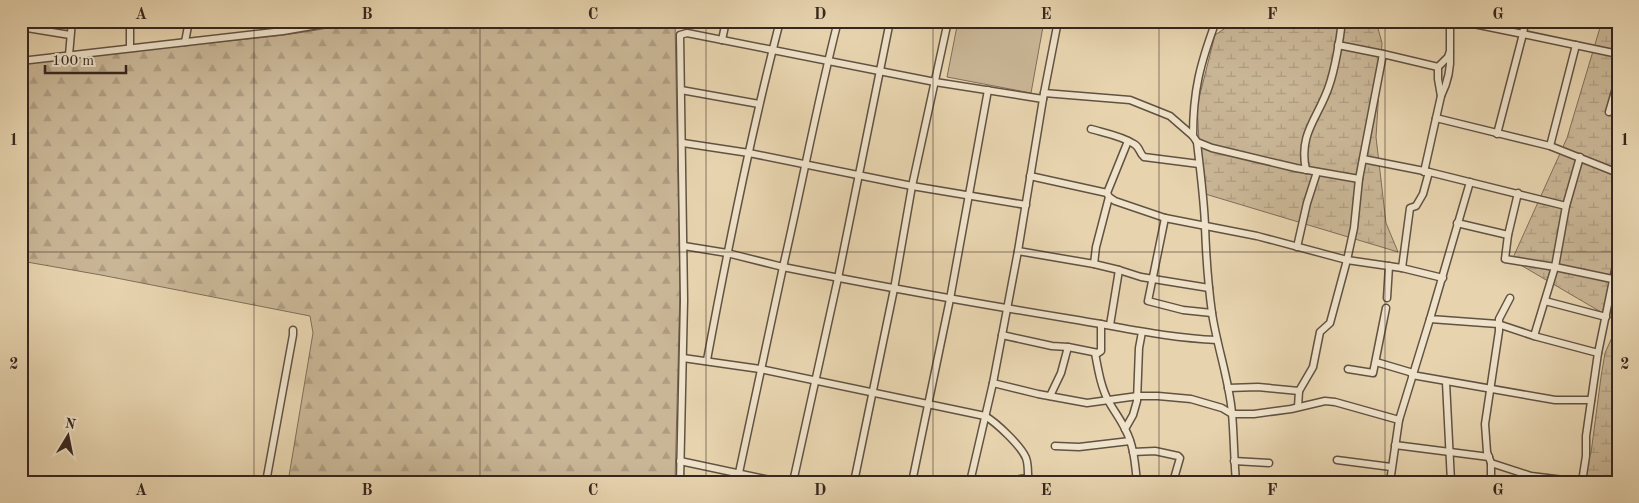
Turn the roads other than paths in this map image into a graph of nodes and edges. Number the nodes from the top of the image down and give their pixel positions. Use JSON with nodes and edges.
{"nodes":[{"id":1,"x":72,"y":21,"type":"edge"},
{"id":2,"x":130,"y":21,"type":"edge"},
{"id":3,"x":189,"y":21,"type":"edge"},
{"id":4,"x":341,"y":21,"type":"edge"},
{"id":5,"x":726,"y":21,"type":"edge"},
{"id":6,"x":780,"y":21,"type":"edge"},
{"id":7,"x":838,"y":21,"type":"edge"},
{"id":8,"x":890,"y":21,"type":"edge"},
{"id":9,"x":948,"y":21,"type":"edge"},
{"id":10,"x":1058,"y":21,"type":"edge"},
{"id":11,"x":1216,"y":21,"type":"edge"},
{"id":12,"x":1342,"y":21,"type":"edge"},
{"id":13,"x":1450,"y":21,"type":"edge"},
{"id":14,"x":1525,"y":21,"type":"edge"},
{"id":15,"x":1462,"y":22,"type":"edge"},
{"id":16,"x":21,"y":27,"type":"edge"},
{"id":17,"x":1523,"y":34,"type":"junction"},
{"id":18,"x":70,"y":35,"type":"junction"},
{"id":19,"x":722,"y":40,"type":"junction"},
{"id":20,"x":185,"y":42,"type":"junction"},
{"id":21,"x":1338,"y":45,"type":"junction"},
{"id":22,"x":1576,"y":45,"type":"junction"},
{"id":23,"x":130,"y":48,"type":"junction"},
{"id":24,"x":773,"y":50,"type":"junction"},
{"id":25,"x":1450,"y":52,"type":"junction"},
{"id":26,"x":1383,"y":54,"type":"junction"},
{"id":27,"x":1618,"y":54,"type":"edge"},
{"id":28,"x":69,"y":55,"type":"junction"},
{"id":29,"x":828,"y":60,"type":"junction"},
{"id":30,"x":21,"y":61,"type":"edge"},
{"id":31,"x":1438,"y":67,"type":"junction"},
{"id":32,"x":880,"y":71,"type":"junction"},
{"id":33,"x":1618,"y":80,"type":"edge"},
{"id":34,"x":935,"y":82,"type":"junction"},
{"id":35,"x":682,"y":90,"type":"junction"},
{"id":36,"x":988,"y":90,"type":"junction"},
{"id":37,"x":1044,"y":96,"type":"junction"},
{"id":38,"x":1442,"y":96,"type":"junction"},
{"id":39,"x":759,"y":104,"type":"junction"},
{"id":40,"x":1609,"y":112,"type":"dead end"},
{"id":41,"x":1436,"y":118,"type":"junction"},
{"id":42,"x":1091,"y":128,"type":"dead end"},
{"id":43,"x":1497,"y":134,"type":"junction"},
{"id":44,"x":1195,"y":140,"type":"junction"},
{"id":45,"x":1128,"y":141,"type":"junction"},
{"id":46,"x":683,"y":142,"type":"junction"},
{"id":47,"x":1550,"y":146,"type":"junction"},
{"id":48,"x":749,"y":153,"type":"junction"},
{"id":49,"x":1580,"y":157,"type":"junction"},
{"id":50,"x":1303,"y":159,"type":"junction"},
{"id":51,"x":1363,"y":159,"type":"junction"},
{"id":52,"x":1199,"y":164,"type":"junction"},
{"id":53,"x":806,"y":166,"type":"junction"},
{"id":54,"x":1296,"y":168,"type":"junction"},
{"id":55,"x":1306,"y":170,"type":"junction"},
{"id":56,"x":1317,"y":172,"type":"junction"},
{"id":57,"x":1426,"y":172,"type":"junction"},
{"id":58,"x":1618,"y":173,"type":"edge"},
{"id":59,"x":859,"y":176,"type":"junction"},
{"id":60,"x":1030,"y":176,"type":"junction"},
{"id":61,"x":1359,"y":178,"type":"junction"},
{"id":62,"x":1470,"y":182,"type":"junction"},
{"id":63,"x":912,"y":186,"type":"junction"},
{"id":64,"x":1518,"y":193,"type":"junction"},
{"id":65,"x":969,"y":195,"type":"junction"},
{"id":66,"x":1108,"y":195,"type":"junction"},
{"id":67,"x":1026,"y":205,"type":"junction"},
{"id":68,"x":1566,"y":206,"type":"junction"},
{"id":69,"x":1165,"y":218,"type":"junction"},
{"id":70,"x":1457,"y":224,"type":"junction"},
{"id":71,"x":1205,"y":226,"type":"junction"},
{"id":72,"x":1508,"y":235,"type":"junction"},
{"id":73,"x":684,"y":246,"type":"junction"},
{"id":74,"x":1297,"y":246,"type":"junction"},
{"id":75,"x":1018,"y":251,"type":"junction"},
{"id":76,"x":727,"y":253,"type":"junction"},
{"id":77,"x":1618,"y":256,"type":"edge"},
{"id":78,"x":1347,"y":260,"type":"junction"},
{"id":79,"x":1094,"y":264,"type":"junction"},
{"id":80,"x":1389,"y":266,"type":"junction"},
{"id":81,"x":783,"y":267,"type":"junction"},
{"id":82,"x":1555,"y":267,"type":"junction"},
{"id":83,"x":1402,"y":268,"type":"junction"},
{"id":84,"x":1119,"y":270,"type":"junction"},
{"id":85,"x":838,"y":278,"type":"junction"},
{"id":86,"x":1443,"y":278,"type":"junction"},
{"id":87,"x":1152,"y":279,"type":"junction"},
{"id":88,"x":1616,"y":280,"type":"edge"},
{"id":89,"x":1209,"y":288,"type":"junction"},
{"id":90,"x":894,"y":289,"type":"junction"},
{"id":91,"x":1387,"y":298,"type":"dead end"},
{"id":92,"x":1510,"y":298,"type":"dead end"},
{"id":93,"x":950,"y":299,"type":"junction"},
{"id":94,"x":1545,"y":301,"type":"junction"},
{"id":95,"x":1007,"y":308,"type":"junction"},
{"id":96,"x":1386,"y":308,"type":"dead end"},
{"id":97,"x":1212,"y":313,"type":"junction"},
{"id":98,"x":1606,"y":317,"type":"junction"},
{"id":99,"x":1430,"y":319,"type":"junction"},
{"id":100,"x":1101,"y":324,"type":"junction"},
{"id":101,"x":1498,"y":324,"type":"junction"},
{"id":102,"x":1110,"y":325,"type":"junction"},
{"id":103,"x":293,"y":330,"type":"dead end"},
{"id":104,"x":1142,"y":332,"type":"junction"},
{"id":105,"x":1002,"y":336,"type":"junction"},
{"id":106,"x":1534,"y":336,"type":"junction"},
{"id":107,"x":1217,"y":340,"type":"junction"},
{"id":108,"x":1068,"y":347,"type":"junction"},
{"id":109,"x":1598,"y":353,"type":"junction"},
{"id":110,"x":1095,"y":354,"type":"junction"},
{"id":111,"x":683,"y":358,"type":"junction"},
{"id":112,"x":707,"y":360,"type":"junction"},
{"id":113,"x":1376,"y":362,"type":"junction"},
{"id":114,"x":760,"y":369,"type":"junction"},
{"id":115,"x":1348,"y":369,"type":"dead end"},
{"id":116,"x":1412,"y":374,"type":"junction"},
{"id":117,"x":816,"y":381,"type":"junction"},
{"id":118,"x":1446,"y":382,"type":"junction"},
{"id":119,"x":993,"y":383,"type":"junction"},
{"id":120,"x":1228,"y":388,"type":"junction"},
{"id":121,"x":1491,"y":390,"type":"junction"},
{"id":122,"x":1299,"y":391,"type":"junction"},
{"id":123,"x":872,"y":392,"type":"junction"},
{"id":124,"x":1050,"y":396,"type":"junction"},
{"id":125,"x":1138,"y":396,"type":"junction"},
{"id":126,"x":1591,"y":400,"type":"junction"},
{"id":127,"x":1108,"y":401,"type":"junction"},
{"id":128,"x":928,"y":404,"type":"junction"},
{"id":129,"x":1298,"y":407,"type":"junction"},
{"id":130,"x":1232,"y":414,"type":"junction"},
{"id":131,"x":985,"y":416,"type":"junction"},
{"id":132,"x":1399,"y":420,"type":"junction"},
{"id":133,"x":1125,"y":429,"type":"junction"},
{"id":134,"x":1130,"y":441,"type":"junction"},
{"id":135,"x":1395,"y":445,"type":"junction"},
{"id":136,"x":1055,"y":446,"type":"dead end"},
{"id":137,"x":1449,"y":451,"type":"junction"},
{"id":138,"x":1134,"y":452,"type":"junction"},
{"id":139,"x":1337,"y":460,"type":"dead end"},
{"id":140,"x":1490,"y":460,"type":"junction"},
{"id":141,"x":680,"y":461,"type":"junction"},
{"id":142,"x":1234,"y":461,"type":"junction"},
{"id":143,"x":1269,"y":463,"type":"dead end"},
{"id":144,"x":1391,"y":467,"type":"junction"},
{"id":145,"x":739,"y":472,"type":"junction"},
{"id":146,"x":1029,"y":480,"type":"edge"},
{"id":147,"x":266,"y":482,"type":"edge"},
{"id":148,"x":680,"y":482,"type":"edge"},
{"id":149,"x":737,"y":482,"type":"edge"},
{"id":150,"x":779,"y":482,"type":"edge"},
{"id":151,"x":793,"y":482,"type":"edge"},
{"id":152,"x":854,"y":482,"type":"edge"},
{"id":153,"x":912,"y":482,"type":"edge"},
{"id":154,"x":970,"y":482,"type":"edge"},
{"id":155,"x":1012,"y":482,"type":"edge"},
{"id":156,"x":1137,"y":482,"type":"edge"},
{"id":157,"x":1173,"y":482,"type":"edge"},
{"id":158,"x":1236,"y":482,"type":"edge"},
{"id":159,"x":1390,"y":482,"type":"edge"},
{"id":160,"x":1451,"y":482,"type":"edge"},
{"id":161,"x":1491,"y":482,"type":"edge"},
{"id":162,"x":1581,"y":482,"type":"edge"}],
"edges":[{"from":1,"to":18,"type":"street"},
{"from":2,"to":23,"type":"street"},
{"from":3,"to":20,"type":"street"},
{"from":4,"to":20,"type":"street"},
{"from":5,"to":19,"type":"street"},
{"from":6,"to":24,"type":"street"},
{"from":7,"to":29,"type":"street"},
{"from":8,"to":32,"type":"street"},
{"from":9,"to":34,"type":"street"},
{"from":10,"to":37,"type":"street"},
{"from":11,"to":44,"type":"street"},
{"from":12,"to":21,"type":"street"},
{"from":13,"to":25,"type":"street"},
{"from":14,"to":17,"type":"street"},
{"from":15,"to":17,"type":"street"},
{"from":16,"to":18,"type":"street"},
{"from":17,"to":22,"type":"street"},
{"from":17,"to":43,"type":"street"},
{"from":18,"to":28,"type":"street"},
{"from":19,"to":24,"type":"street"},
{"from":19,"to":35,"type":"street"},
{"from":20,"to":23,"type":"street"},
{"from":21,"to":26,"type":"street"},
{"from":21,"to":50,"type":"street"},
{"from":22,"to":27,"type":"street"},
{"from":22,"to":47,"type":"street"},
{"from":23,"to":28,"type":"street"},
{"from":24,"to":29,"type":"street"},
{"from":24,"to":39,"type":"street"},
{"from":25,"to":31,"type":"street"},
{"from":25,"to":38,"type":"street"},
{"from":26,"to":31,"type":"street"},
{"from":26,"to":51,"type":"street"},
{"from":28,"to":30,"type":"street"},
{"from":29,"to":32,"type":"street"},
{"from":29,"to":53,"type":"street"},
{"from":31,"to":38,"type":"street"},
{"from":32,"to":34,"type":"street"},
{"from":32,"to":59,"type":"street"},
{"from":33,"to":40,"type":"street"},
{"from":34,"to":36,"type":"street"},
{"from":34,"to":63,"type":"street"},
{"from":35,"to":39,"type":"street"},
{"from":35,"to":46,"type":"street"},
{"from":36,"to":37,"type":"street"},
{"from":36,"to":65,"type":"street"},
{"from":37,"to":44,"type":"street"},
{"from":37,"to":60,"type":"street"},
{"from":38,"to":41,"type":"street"},
{"from":39,"to":48,"type":"street"},
{"from":41,"to":43,"type":"street"},
{"from":41,"to":57,"type":"street"},
{"from":42,"to":45,"type":"street"},
{"from":43,"to":47,"type":"street"},
{"from":44,"to":52,"type":"street"},
{"from":44,"to":54,"type":"street"},
{"from":45,"to":52,"type":"street"},
{"from":45,"to":66,"type":"street"},
{"from":46,"to":48,"type":"street"},
{"from":46,"to":73,"type":"street"},
{"from":47,"to":49,"type":"street"},
{"from":48,"to":53,"type":"street"},
{"from":48,"to":76,"type":"street"},
{"from":49,"to":58,"type":"street"},
{"from":49,"to":68,"type":"street"},
{"from":50,"to":54,"type":"street"},
{"from":50,"to":55,"type":"street"},
{"from":51,"to":57,"type":"street"},
{"from":51,"to":61,"type":"street"},
{"from":52,"to":71,"type":"street"},
{"from":53,"to":59,"type":"street"},
{"from":53,"to":81,"type":"street"},
{"from":54,"to":55,"type":"street"},
{"from":55,"to":56,"type":"street"},
{"from":56,"to":61,"type":"street"},
{"from":56,"to":74,"type":"street"},
{"from":57,"to":62,"type":"street"},
{"from":57,"to":83,"type":"street"},
{"from":59,"to":63,"type":"street"},
{"from":59,"to":85,"type":"street"},
{"from":60,"to":66,"type":"street"},
{"from":60,"to":67,"type":"street"},
{"from":61,"to":78,"type":"street"},
{"from":62,"to":64,"type":"street"},
{"from":62,"to":70,"type":"street"},
{"from":63,"to":65,"type":"street"},
{"from":63,"to":90,"type":"street"},
{"from":64,"to":68,"type":"street"},
{"from":64,"to":72,"type":"street"},
{"from":65,"to":67,"type":"street"},
{"from":65,"to":93,"type":"street"},
{"from":66,"to":69,"type":"street"},
{"from":66,"to":79,"type":"street"},
{"from":67,"to":75,"type":"street"},
{"from":68,"to":82,"type":"street"},
{"from":69,"to":71,"type":"street"},
{"from":69,"to":87,"type":"street"},
{"from":70,"to":72,"type":"street"},
{"from":70,"to":86,"type":"street"},
{"from":71,"to":74,"type":"street"},
{"from":71,"to":89,"type":"street"},
{"from":72,"to":82,"type":"street"},
{"from":73,"to":76,"type":"street"},
{"from":73,"to":111,"type":"street"},
{"from":74,"to":78,"type":"street"},
{"from":75,"to":79,"type":"street"},
{"from":75,"to":95,"type":"street"},
{"from":76,"to":81,"type":"street"},
{"from":76,"to":112,"type":"street"},
{"from":77,"to":88,"type":"street"},
{"from":78,"to":80,"type":"street"},
{"from":78,"to":122,"type":"street"},
{"from":79,"to":84,"type":"street"},
{"from":80,"to":83,"type":"street"},
{"from":80,"to":91,"type":"street"},
{"from":81,"to":85,"type":"street"},
{"from":81,"to":114,"type":"street"},
{"from":82,"to":88,"type":"street"},
{"from":82,"to":94,"type":"street"},
{"from":83,"to":86,"type":"street"},
{"from":84,"to":87,"type":"street"},
{"from":84,"to":102,"type":"street"},
{"from":85,"to":90,"type":"street"},
{"from":85,"to":117,"type":"street"},
{"from":86,"to":99,"type":"street"},
{"from":87,"to":89,"type":"street"},
{"from":87,"to":97,"type":"street"},
{"from":88,"to":98,"type":"street"},
{"from":89,"to":97,"type":"street"},
{"from":90,"to":93,"type":"street"},
{"from":90,"to":123,"type":"street"},
{"from":92,"to":101,"type":"street"},
{"from":93,"to":95,"type":"street"},
{"from":93,"to":128,"type":"street"},
{"from":94,"to":98,"type":"street"},
{"from":94,"to":106,"type":"street"},
{"from":95,"to":100,"type":"street"},
{"from":95,"to":105,"type":"street"},
{"from":96,"to":113,"type":"street"},
{"from":97,"to":107,"type":"street"},
{"from":98,"to":109,"type":"street"},
{"from":99,"to":101,"type":"street"},
{"from":99,"to":116,"type":"street"},
{"from":100,"to":102,"type":"street"},
{"from":100,"to":110,"type":"street"},
{"from":101,"to":106,"type":"street"},
{"from":101,"to":121,"type":"street"},
{"from":102,"to":104,"type":"street"},
{"from":103,"to":147,"type":"street"},
{"from":104,"to":107,"type":"street"},
{"from":104,"to":125,"type":"street"},
{"from":105,"to":108,"type":"street"},
{"from":105,"to":119,"type":"street"},
{"from":106,"to":109,"type":"street"},
{"from":107,"to":120,"type":"street"},
{"from":108,"to":110,"type":"street"},
{"from":108,"to":124,"type":"street"},
{"from":109,"to":126,"type":"street"},
{"from":110,"to":127,"type":"street"},
{"from":111,"to":112,"type":"street"},
{"from":111,"to":141,"type":"street"},
{"from":112,"to":114,"type":"street"},
{"from":113,"to":115,"type":"street"},
{"from":113,"to":116,"type":"street"},
{"from":114,"to":117,"type":"street"},
{"from":114,"to":145,"type":"street"},
{"from":116,"to":118,"type":"street"},
{"from":116,"to":132,"type":"street"},
{"from":117,"to":123,"type":"street"},
{"from":117,"to":151,"type":"street"},
{"from":118,"to":121,"type":"street"},
{"from":118,"to":137,"type":"street"},
{"from":119,"to":124,"type":"street"},
{"from":119,"to":131,"type":"street"},
{"from":120,"to":122,"type":"street"},
{"from":120,"to":130,"type":"street"},
{"from":121,"to":126,"type":"street"},
{"from":121,"to":140,"type":"street"},
{"from":122,"to":129,"type":"street"},
{"from":123,"to":128,"type":"street"},
{"from":123,"to":152,"type":"street"},
{"from":124,"to":127,"type":"street"},
{"from":125,"to":127,"type":"street"},
{"from":125,"to":130,"type":"street"},
{"from":125,"to":133,"type":"street"},
{"from":126,"to":162,"type":"street"},
{"from":127,"to":133,"type":"street"},
{"from":128,"to":131,"type":"street"},
{"from":128,"to":153,"type":"street"},
{"from":129,"to":130,"type":"street"},
{"from":129,"to":132,"type":"street"},
{"from":130,"to":142,"type":"street"},
{"from":131,"to":146,"type":"street"},
{"from":131,"to":154,"type":"street"},
{"from":132,"to":135,"type":"street"},
{"from":133,"to":134,"type":"street"},
{"from":134,"to":136,"type":"street"},
{"from":134,"to":138,"type":"street"},
{"from":135,"to":137,"type":"street"},
{"from":135,"to":144,"type":"street"},
{"from":137,"to":140,"type":"street"},
{"from":137,"to":160,"type":"street"},
{"from":138,"to":156,"type":"street"},
{"from":138,"to":157,"type":"street"},
{"from":139,"to":144,"type":"street"},
{"from":140,"to":161,"type":"street"},
{"from":140,"to":162,"type":"street"},
{"from":141,"to":145,"type":"street"},
{"from":141,"to":148,"type":"street"},
{"from":142,"to":143,"type":"street"},
{"from":142,"to":158,"type":"street"},
{"from":144,"to":159,"type":"street"},
{"from":145,"to":149,"type":"street"},
{"from":145,"to":150,"type":"street"},
{"from":146,"to":155,"type":"street"}]}
